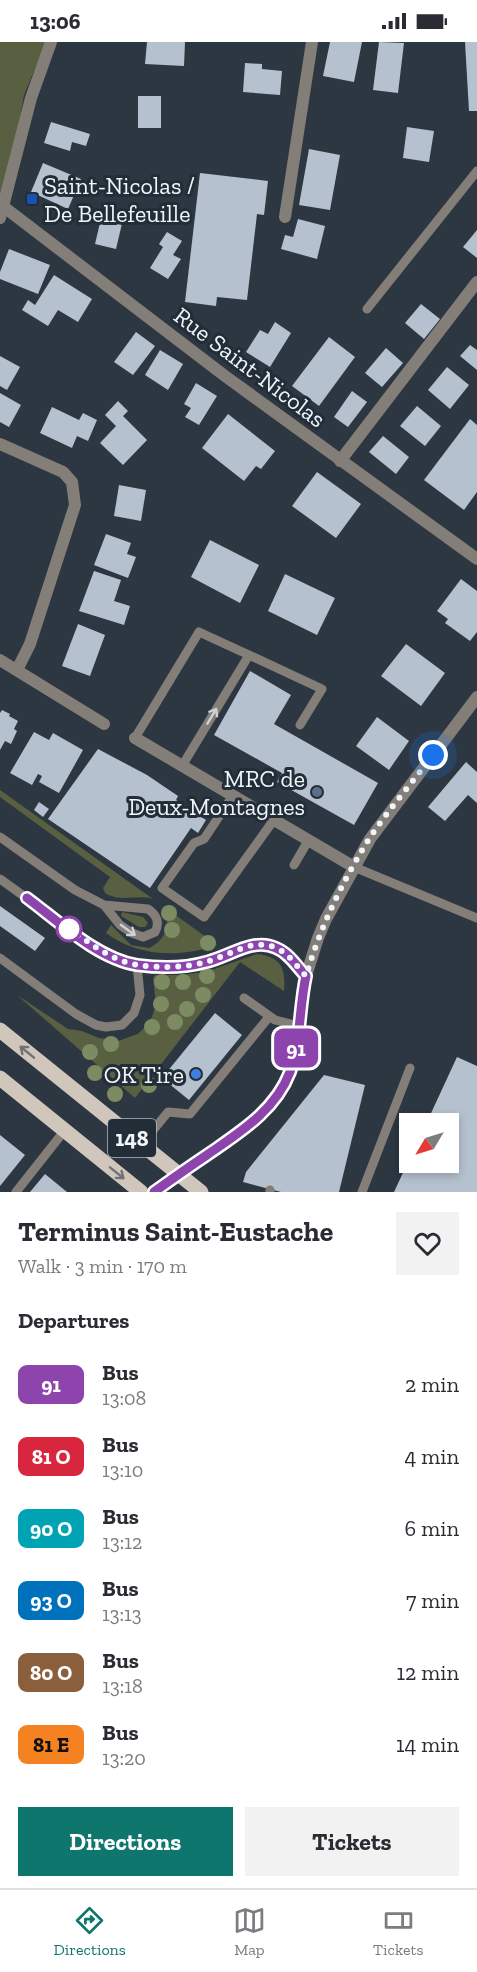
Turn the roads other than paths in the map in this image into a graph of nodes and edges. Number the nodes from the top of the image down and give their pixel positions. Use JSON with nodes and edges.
{"nodes":[{"id":1,"x":51,"y":42,"type":"edge"},
{"id":2,"x":312,"y":42,"type":"edge"},
{"id":3,"x":477,"y":171,"type":"edge"},
{"id":4,"x":2,"y":205,"type":"edge"},
{"id":5,"x":285,"y":217,"type":"dead end"},
{"id":6,"x":0,"y":218,"type":"edge"},
{"id":7,"x":477,"y":282,"type":"edge"},
{"id":8,"x":367,"y":309,"type":"dead end"},
{"id":9,"x":0,"y":444,"type":"edge"},
{"id":10,"x":340,"y":461,"type":"junction"},
{"id":11,"x":477,"y":559,"type":"edge"},
{"id":12,"x":249,"y":655,"type":"junction"},
{"id":13,"x":0,"y":660,"type":"edge"},
{"id":14,"x":17,"y":670,"type":"junction"},
{"id":15,"x":477,"y":697,"type":"edge"},
{"id":16,"x":104,"y":724,"type":"dead end"},
{"id":17,"x":300,"y":724,"type":"dead end"},
{"id":18,"x":135,"y":738,"type":"joint"},
{"id":19,"x":182,"y":766,"type":"junction"},
{"id":20,"x":232,"y":797,"type":"junction"},
{"id":21,"x":273,"y":821,"type":"junction"},
{"id":22,"x":0,"y":837,"type":"edge"},
{"id":23,"x":308,"y":842,"type":"junction"},
{"id":24,"x":294,"y":865,"type":"dead end"},
{"id":25,"x":354,"y":867,"type":"junction"},
{"id":26,"x":0,"y":879,"type":"edge"},
{"id":27,"x":104,"y":905,"type":"junction"},
{"id":28,"x":477,"y":918,"type":"edge"},
{"id":29,"x":0,"y":958,"type":"edge"},
{"id":30,"x":137,"y":965,"type":"junction"},
{"id":31,"x":306,"y":976,"type":"junction"},
{"id":32,"x":244,"y":998,"type":"dead end"},
{"id":33,"x":269,"y":1017,"type":"junction"},
{"id":34,"x":299,"y":1026,"type":"junction"},
{"id":35,"x":0,"y":1030,"type":"edge"},
{"id":36,"x":410,"y":1068,"type":"dead end"},
{"id":37,"x":0,"y":1078,"type":"edge"},
{"id":38,"x":65,"y":1130,"type":"junction"},
{"id":39,"x":141,"y":1145,"type":"junction"},
{"id":40,"x":179,"y":1174,"type":"junction"},
{"id":41,"x":16,"y":1192,"type":"edge"},
{"id":42,"x":141,"y":1192,"type":"edge"},
{"id":43,"x":154,"y":1192,"type":"edge"},
{"id":44,"x":201,"y":1192,"type":"edge"},
{"id":45,"x":363,"y":1192,"type":"edge"}],
"edges":[{"from":1,"to":4,"type":"street"},
{"from":2,"to":5,"type":"street"},
{"from":3,"to":8,"type":"lane"},
{"from":4,"to":6,"type":"street"},
{"from":4,"to":10,"type":"street","name":"Rue Saint-Nicolas"},
{"from":7,"to":10,"type":"street"},
{"from":9,"to":14,"type":"street"},
{"from":10,"to":11,"type":"street","name":"Rue Saint-Nicolas"},
{"from":12,"to":17,"type":"lane"},
{"from":12,"to":18,"type":"lane"},
{"from":19,"to":12,"type":"lane","one_way":true},
{"from":13,"to":14,"type":"street"},
{"from":14,"to":16,"type":"street"},
{"from":15,"to":25,"type":"street"},
{"from":18,"to":19,"type":"street"},
{"from":19,"to":20,"type":"street"},
{"from":20,"to":21,"type":"street"},
{"from":20,"to":21,"type":"lane"},
{"from":21,"to":23,"type":"street"},
{"from":22,"to":27,"type":"lane"},
{"from":23,"to":24,"type":"lane"},
{"from":23,"to":25,"type":"street"},
{"from":25,"to":28,"type":"lane"},
{"from":25,"to":31,"type":"street"},
{"from":26,"to":30,"type":"lane"},
{"from":27,"to":27,"type":"lane","one_way":true},
{"from":29,"to":30,"type":"lane"},
{"from":30,"to":31,"type":"lane"},
{"from":31,"to":34,"type":"street"},
{"from":32,"to":33,"type":"lane"},
{"from":33,"to":34,"type":"lane"},
{"from":33,"to":39,"type":"lane"},
{"from":34,"to":40,"type":"street"},
{"from":39,"to":35,"type":"main road","number":"148","one_way":true},
{"from":36,"to":45,"type":"lane"},
{"from":37,"to":38,"type":"main road","number":"148"},
{"from":38,"to":41,"type":"lane"},
{"from":38,"to":42,"type":"main road","number":"148","one_way":true},
{"from":39,"to":40,"type":"main road","number":"148"},
{"from":40,"to":43,"type":"street"},
{"from":40,"to":44,"type":"main road","number":"148"}]}
